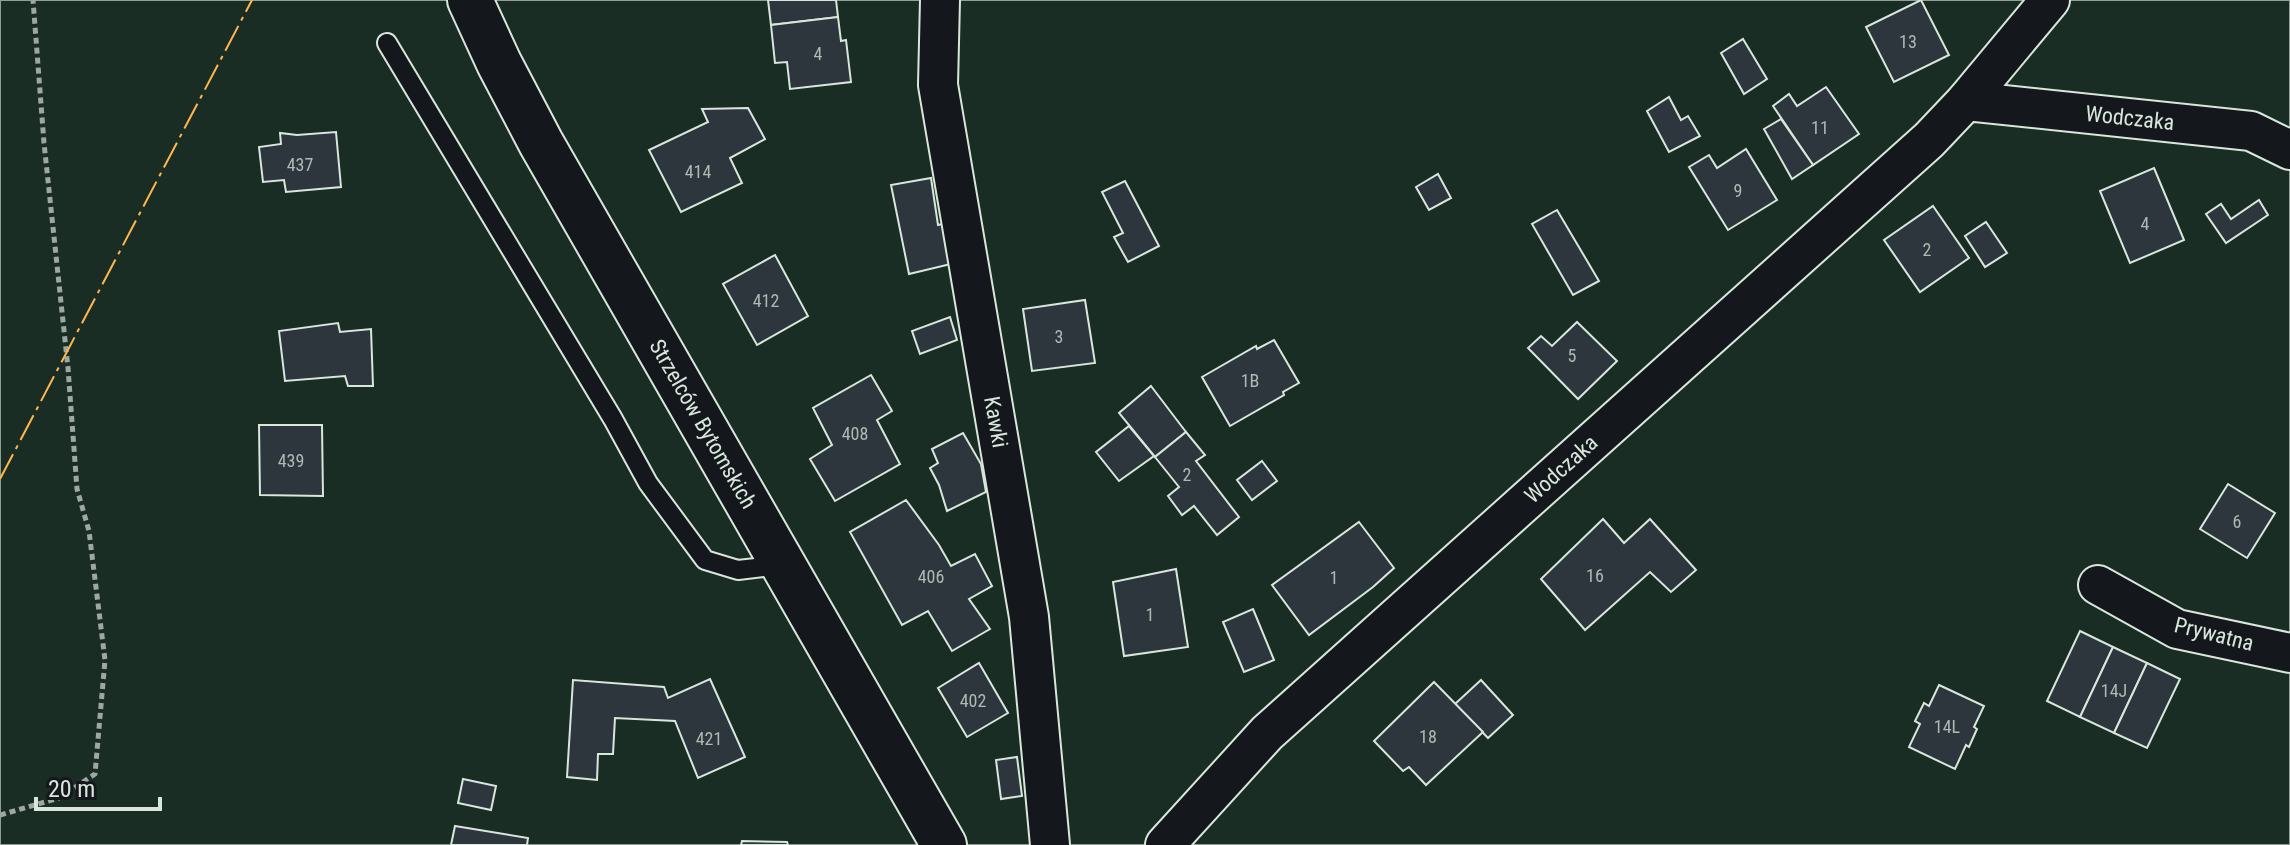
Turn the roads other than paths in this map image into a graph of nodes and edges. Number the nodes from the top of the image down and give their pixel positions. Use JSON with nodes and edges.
{"nodes":[{"id":1,"x":470,"y":0,"type":"edge"},
{"id":2,"x":940,"y":0,"type":"edge"},
{"id":3,"x":2050,"y":0,"type":"edge"},
{"id":4,"x":387,"y":43,"type":"dead end"},
{"id":5,"x":1966,"y":101,"type":"junction"},
{"id":6,"x":2290,"y":150,"type":"edge"},
{"id":7,"x":784,"y":564,"type":"junction"},
{"id":8,"x":2098,"y":585,"type":"dead end"},
{"id":9,"x":2290,"y":653,"type":"edge"},
{"id":10,"x":944,"y":845,"type":"edge"},
{"id":11,"x":1050,"y":845,"type":"edge"},
{"id":12,"x":1165,"y":845,"type":"edge"}],
"edges":[{"from":1,"to":7,"type":"highway","name":"Strzelców Bytomskich"},
{"from":2,"to":11,"type":"street","name":"Kawki"},
{"from":3,"to":5,"type":"street","name":"Wodczaka"},
{"from":4,"to":7,"type":"lane"},
{"from":5,"to":6,"type":"street","name":"Wodczaka"},
{"from":5,"to":12,"type":"street","name":"Wodczaka"},
{"from":7,"to":10,"type":"highway","name":"Strzelców Bytomskich"},
{"from":8,"to":9,"type":"street","name":"Prywatna"}]}
